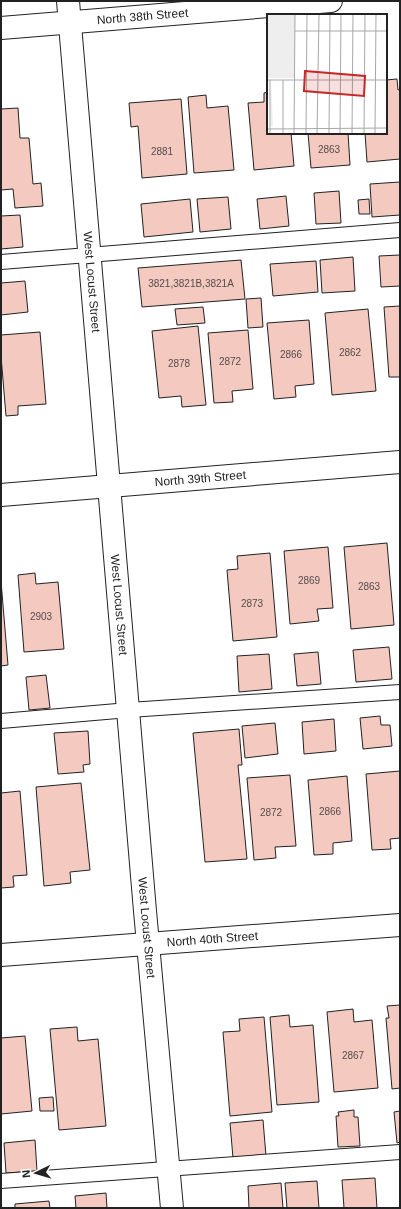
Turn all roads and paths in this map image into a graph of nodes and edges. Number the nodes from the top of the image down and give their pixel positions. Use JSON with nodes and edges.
{"nodes":[{"id":1,"x":68,"y":1,"type":"edge"},
{"id":2,"x":331,"y":1,"type":"edge"},
{"id":3,"x":70,"y":22,"type":"junction"},
{"id":4,"x":1,"y":28,"type":"edge"},
{"id":5,"x":400,"y":230,"type":"edge"},
{"id":6,"x":90,"y":255,"type":"junction"},
{"id":7,"x":1,"y":262,"type":"edge"},
{"id":8,"x":400,"y":462,"type":"edge"},
{"id":9,"x":110,"y":486,"type":"junction"},
{"id":10,"x":1,"y":495,"type":"edge"},
{"id":11,"x":400,"y":692,"type":"edge"},
{"id":12,"x":129,"y":710,"type":"junction"},
{"id":13,"x":1,"y":721,"type":"edge"},
{"id":14,"x":400,"y":925,"type":"edge"},
{"id":15,"x":148,"y":944,"type":"junction"},
{"id":16,"x":1,"y":956,"type":"edge"},
{"id":17,"x":400,"y":1152,"type":"edge"},
{"id":18,"x":169,"y":1168,"type":"junction"},
{"id":19,"x":1,"y":1181,"type":"edge"},
{"id":20,"x":172,"y":1208,"type":"edge"}],
"edges":[{"from":1,"to":3,"type":"street","name":"West Locust Street"},
{"from":2,"to":3,"type":"street","name":"North 38th Street"},
{"from":3,"to":4,"type":"street","name":"North 38th Street"},
{"from":3,"to":6,"type":"street","name":"West Locust Street"},
{"from":5,"to":6,"type":"lane"},
{"from":6,"to":7,"type":"lane"},
{"from":6,"to":9,"type":"street","name":"West Locust Street"},
{"from":8,"to":9,"type":"street","name":"North 39th Street"},
{"from":9,"to":10,"type":"street","name":"North 39th Street"},
{"from":9,"to":12,"type":"street","name":"West Locust Street"},
{"from":11,"to":12,"type":"lane"},
{"from":12,"to":13,"type":"lane"},
{"from":12,"to":15,"type":"street","name":"West Locust Street"},
{"from":14,"to":15,"type":"street","name":"North 40th Street"},
{"from":15,"to":16,"type":"street","name":"North 40th Street"},
{"from":15,"to":18,"type":"street","name":"West Locust Street"},
{"from":17,"to":18,"type":"lane"},
{"from":18,"to":19,"type":"lane"},
{"from":18,"to":20,"type":"street","name":"West Locust Street"}]}
